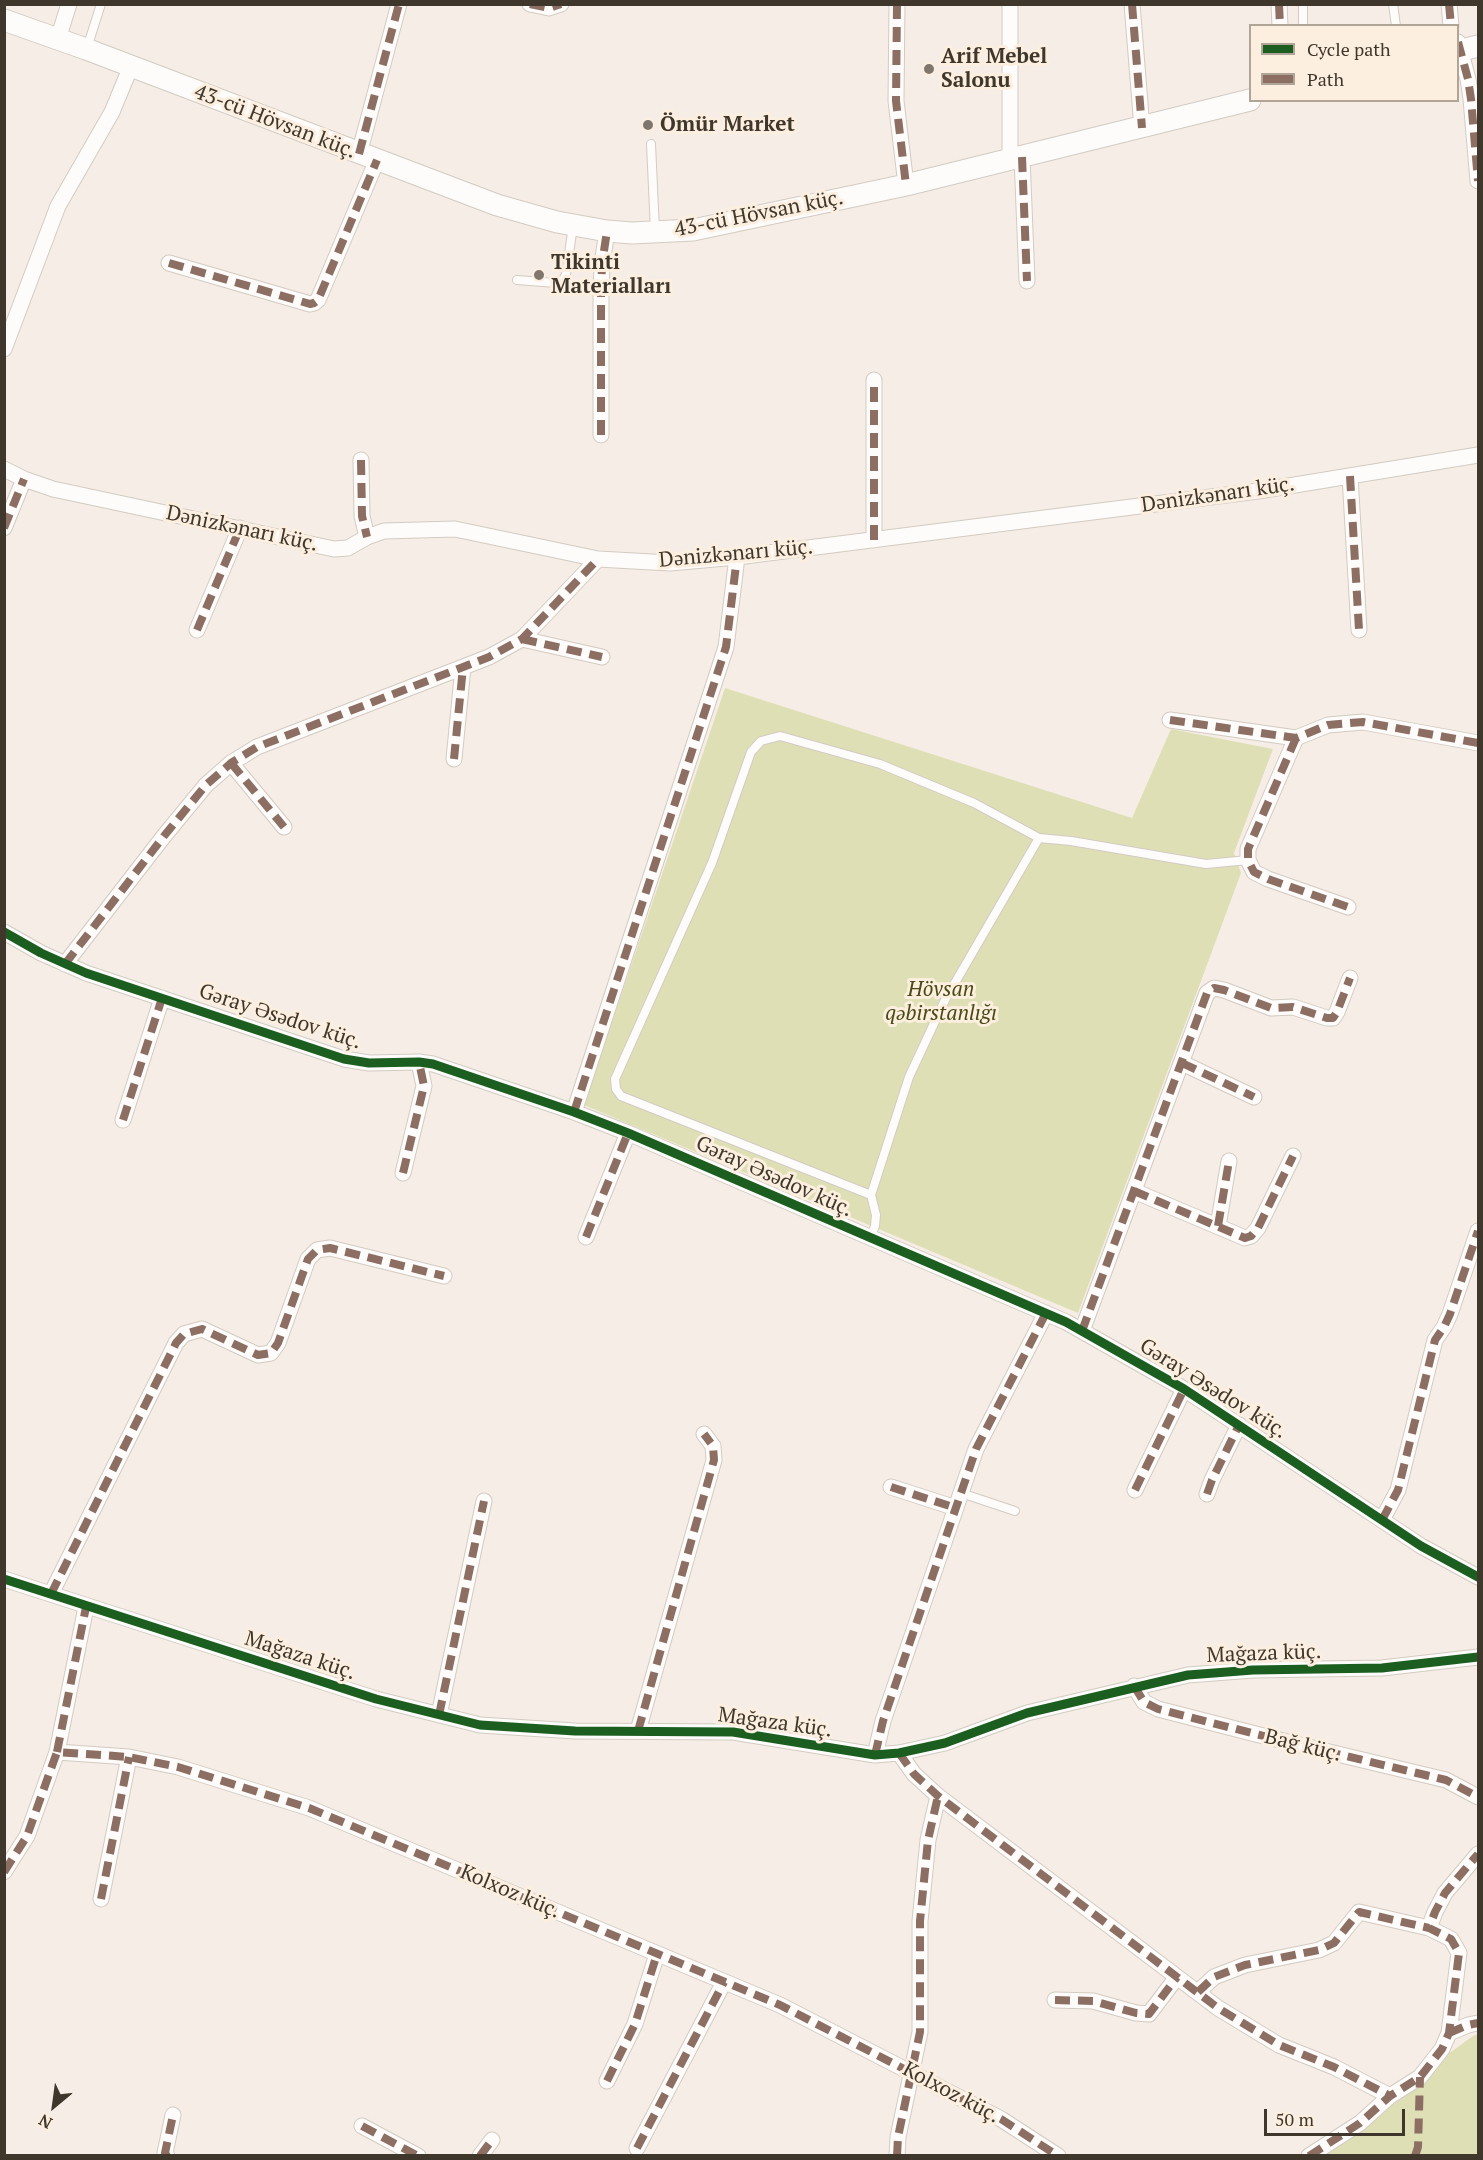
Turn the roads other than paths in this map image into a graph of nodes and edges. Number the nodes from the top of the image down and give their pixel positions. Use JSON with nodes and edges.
{"nodes":[{"id":1,"x":69,"y":4,"type":"edge"},
{"id":2,"x":101,"y":4,"type":"edge"},
{"id":3,"x":399,"y":4,"type":"edge"},
{"id":4,"x":530,"y":4,"type":"edge"},
{"id":5,"x":561,"y":4,"type":"edge"},
{"id":6,"x":897,"y":4,"type":"edge"},
{"id":7,"x":1010,"y":4,"type":"edge"},
{"id":8,"x":1132,"y":4,"type":"edge"},
{"id":9,"x":1279,"y":4,"type":"edge"},
{"id":10,"x":1303,"y":4,"type":"edge"},
{"id":11,"x":1393,"y":4,"type":"edge"},
{"id":12,"x":1449,"y":4,"type":"edge"},
{"id":13,"x":4,"y":20,"type":"edge"},
{"id":14,"x":1280,"y":24,"type":"edge"},
{"id":15,"x":1303,"y":24,"type":"edge"},
{"id":16,"x":1396,"y":24,"type":"edge"},
{"id":17,"x":1451,"y":24,"type":"edge"},
{"id":18,"x":58,"y":39,"type":"junction"},
{"id":19,"x":1464,"y":47,"type":"edge"},
{"id":20,"x":86,"y":50,"type":"junction"},
{"id":21,"x":131,"y":66,"type":"junction"},
{"id":22,"x":1249,"y":101,"type":"edge"},
{"id":23,"x":1142,"y":128,"type":"junction"},
{"id":24,"x":651,"y":144,"type":"dead end"},
{"id":25,"x":368,"y":157,"type":"junction"},
{"id":26,"x":1016,"y":158,"type":"junction"},
{"id":27,"x":1479,"y":182,"type":"edge"},
{"id":28,"x":906,"y":185,"type":"junction"},
{"id":29,"x":573,"y":225,"type":"junction"},
{"id":30,"x":607,"y":231,"type":"junction"},
{"id":31,"x":655,"y":233,"type":"junction"},
{"id":32,"x":169,"y":263,"type":"dead end"},
{"id":33,"x":517,"y":280,"type":"dead end"},
{"id":34,"x":1027,"y":281,"type":"dead end"},
{"id":35,"x":4,"y":349,"type":"edge"},
{"id":36,"x":874,"y":380,"type":"dead end"},
{"id":37,"x":601,"y":435,"type":"dead end"},
{"id":38,"x":1479,"y":455,"type":"edge"},
{"id":39,"x":361,"y":460,"type":"dead end"},
{"id":40,"x":4,"y":469,"type":"edge"},
{"id":41,"x":1350,"y":476,"type":"junction"},
{"id":42,"x":24,"y":479,"type":"junction"},
{"id":43,"x":4,"y":528,"type":"edge"},
{"id":44,"x":240,"y":528,"type":"junction"},
{"id":45,"x":367,"y":537,"type":"junction"},
{"id":46,"x":874,"y":540,"type":"junction"},
{"id":47,"x":598,"y":558,"type":"junction"},
{"id":48,"x":737,"y":558,"type":"junction"},
{"id":49,"x":197,"y":630,"type":"dead end"},
{"id":50,"x":1359,"y":630,"type":"dead end"},
{"id":51,"x":522,"y":639,"type":"junction"},
{"id":52,"x":602,"y":657,"type":"dead end"},
{"id":53,"x":463,"y":667,"type":"junction"},
{"id":54,"x":1170,"y":720,"type":"dead end"},
{"id":55,"x":1296,"y":738,"type":"junction"},
{"id":56,"x":1479,"y":743,"type":"edge"},
{"id":57,"x":454,"y":759,"type":"dead end"},
{"id":58,"x":231,"y":763,"type":"junction"},
{"id":59,"x":284,"y":827,"type":"dead end"},
{"id":60,"x":1039,"y":838,"type":"junction"},
{"id":61,"x":1248,"y":860,"type":"junction"},
{"id":62,"x":1348,"y":907,"type":"dead end"},
{"id":63,"x":4,"y":933,"type":"edge"},
{"id":64,"x":65,"y":964,"type":"junction"},
{"id":65,"x":1350,"y":978,"type":"dead end"},
{"id":66,"x":162,"y":998,"type":"junction"},
{"id":67,"x":419,"y":1062,"type":"junction"},
{"id":68,"x":1182,"y":1063,"type":"junction"},
{"id":69,"x":1254,"y":1097,"type":"dead end"},
{"id":70,"x":574,"y":1112,"type":"junction"},
{"id":71,"x":123,"y":1120,"type":"dead end"},
{"id":72,"x":628,"y":1133,"type":"junction"},
{"id":73,"x":1293,"y":1156,"type":"dead end"},
{"id":74,"x":1230,"y":1161,"type":"dead end"},
{"id":75,"x":403,"y":1173,"type":"dead end"},
{"id":76,"x":1134,"y":1191,"type":"junction"},
{"id":77,"x":872,"y":1195,"type":"junction"},
{"id":78,"x":1218,"y":1226,"type":"junction"},
{"id":79,"x":586,"y":1237,"type":"dead end"},
{"id":80,"x":870,"y":1238,"type":"junction"},
{"id":81,"x":1477,"y":1238,"type":"edge"},
{"id":82,"x":444,"y":1276,"type":"dead end"},
{"id":83,"x":1046,"y":1313,"type":"junction"},
{"id":84,"x":1082,"y":1331,"type":"junction"},
{"id":85,"x":1184,"y":1389,"type":"junction"},
{"id":86,"x":1239,"y":1425,"type":"junction"},
{"id":87,"x":704,"y":1434,"type":"dead end"},
{"id":88,"x":891,"y":1487,"type":"dead end"},
{"id":89,"x":1135,"y":1490,"type":"dead end"},
{"id":90,"x":1207,"y":1494,"type":"dead end"},
{"id":91,"x":484,"y":1501,"type":"dead end"},
{"id":92,"x":959,"y":1501,"type":"junction"},
{"id":93,"x":1015,"y":1511,"type":"dead end"},
{"id":94,"x":1382,"y":1520,"type":"junction"},
{"id":95,"x":1479,"y":1577,"type":"edge"},
{"id":96,"x":4,"y":1579,"type":"edge"},
{"id":97,"x":51,"y":1594,"type":"junction"},
{"id":98,"x":86,"y":1607,"type":"junction"},
{"id":99,"x":1479,"y":1658,"type":"edge"},
{"id":100,"x":1134,"y":1686,"type":"junction"},
{"id":101,"x":439,"y":1715,"type":"junction"},
{"id":102,"x":638,"y":1731,"type":"junction"},
{"id":103,"x":57,"y":1752,"type":"junction"},
{"id":104,"x":899,"y":1753,"type":"junction"},
{"id":105,"x":875,"y":1755,"type":"junction"},
{"id":106,"x":129,"y":1757,"type":"junction"},
{"id":107,"x":938,"y":1797,"type":"junction"},
{"id":108,"x":1479,"y":1797,"type":"edge"},
{"id":109,"x":1479,"y":1854,"type":"edge"},
{"id":110,"x":4,"y":1872,"type":"edge"},
{"id":111,"x":101,"y":1899,"type":"dead end"},
{"id":112,"x":1429,"y":1928,"type":"junction"},
{"id":113,"x":657,"y":1954,"type":"junction"},
{"id":114,"x":1177,"y":1977,"type":"junction"},
{"id":115,"x":724,"y":1982,"type":"junction"},
{"id":116,"x":1198,"y":1992,"type":"junction"},
{"id":117,"x":1055,"y":2000,"type":"dead end"},
{"id":118,"x":1479,"y":2024,"type":"edge"},
{"id":119,"x":1449,"y":2033,"type":"junction"},
{"id":120,"x":913,"y":2072,"type":"junction"},
{"id":121,"x":607,"y":2081,"type":"dead end"},
{"id":122,"x":1390,"y":2096,"type":"junction"},
{"id":123,"x":173,"y":2115,"type":"dead end"},
{"id":124,"x":362,"y":2126,"type":"dead end"},
{"id":125,"x":492,"y":2140,"type":"dead end"},
{"id":126,"x":637,"y":2148,"type":"dead end"},
{"id":127,"x":166,"y":2156,"type":"edge"},
{"id":128,"x":418,"y":2156,"type":"edge"},
{"id":129,"x":480,"y":2156,"type":"edge"},
{"id":130,"x":897,"y":2156,"type":"edge"},
{"id":131,"x":1058,"y":2156,"type":"edge"},
{"id":132,"x":1309,"y":2156,"type":"edge"}],
"edges":[{"from":1,"to":18,"type":"street"},
{"from":2,"to":20,"type":"lane"},
{"from":3,"to":25,"type":"street"},
{"from":4,"to":5,"type":"street"},
{"from":6,"to":28,"type":"street"},
{"from":7,"to":26,"type":"street"},
{"from":8,"to":23,"type":"street"},
{"from":9,"to":14,"type":"street"},
{"from":10,"to":15,"type":"lane"},
{"from":11,"to":16,"type":"lane"},
{"from":12,"to":17,"type":"street"},
{"from":13,"to":18,"type":"main road","name":"43-cü Hövsan küç."},
{"from":18,"to":20,"type":"main road","name":"43-cü Hövsan küç."},
{"from":19,"to":27,"type":"street"},
{"from":20,"to":21,"type":"main road","name":"43-cü Hövsan küç."},
{"from":21,"to":25,"type":"main road","name":"43-cü Hövsan küç."},
{"from":21,"to":35,"type":"street"},
{"from":22,"to":23,"type":"main road","name":"43-cü Hövsan küç."},
{"from":23,"to":26,"type":"main road","name":"43-cü Hövsan küç."},
{"from":24,"to":31,"type":"lane"},
{"from":25,"to":29,"type":"main road","name":"43-cü Hövsan küç."},
{"from":25,"to":32,"type":"street"},
{"from":26,"to":28,"type":"main road","name":"43-cü Hövsan küç."},
{"from":26,"to":34,"type":"street"},
{"from":28,"to":31,"type":"main road","name":"43-cü Hövsan küç."},
{"from":29,"to":30,"type":"main road","name":"43-cü Hövsan küç."},
{"from":29,"to":33,"type":"lane"},
{"from":30,"to":31,"type":"main road","name":"43-cü Hövsan küç."},
{"from":30,"to":37,"type":"street"},
{"from":36,"to":46,"type":"street"},
{"from":38,"to":41,"type":"street","name":"Dənizkənarı küç."},
{"from":39,"to":45,"type":"street"},
{"from":40,"to":42,"type":"street","name":"Dənizkənarı küç."},
{"from":41,"to":46,"type":"street","name":"Dənizkənarı küç."},
{"from":41,"to":50,"type":"street"},
{"from":42,"to":43,"type":"street"},
{"from":42,"to":44,"type":"street","name":"Dənizkənarı küç."},
{"from":44,"to":45,"type":"street","name":"Dənizkənarı küç."},
{"from":44,"to":49,"type":"street"},
{"from":45,"to":47,"type":"street","name":"Dənizkənarı küç."},
{"from":46,"to":48,"type":"street","name":"Dənizkənarı küç."},
{"from":47,"to":48,"type":"street","name":"Dənizkənarı küç."},
{"from":47,"to":51,"type":"street"},
{"from":48,"to":70,"type":"street"},
{"from":51,"to":52,"type":"street"},
{"from":51,"to":53,"type":"street"},
{"from":53,"to":57,"type":"street"},
{"from":53,"to":58,"type":"street"},
{"from":54,"to":55,"type":"street"},
{"from":55,"to":56,"type":"street"},
{"from":55,"to":61,"type":"street"},
{"from":58,"to":59,"type":"street"},
{"from":58,"to":64,"type":"street"},
{"from":60,"to":61,"type":"lane"},
{"from":60,"to":77,"type":"lane"},
{"from":60,"to":77,"type":"lane"},
{"from":61,"to":62,"type":"street"},
{"from":63,"to":64,"type":"street","name":"Gəray Əsədov küç."},
{"from":64,"to":66,"type":"street","name":"Gəray Əsədov küç."},
{"from":65,"to":68,"type":"street"},
{"from":66,"to":67,"type":"street","name":"Gəray Əsədov küç."},
{"from":66,"to":71,"type":"street"},
{"from":67,"to":70,"type":"street","name":"Gəray Əsədov küç."},
{"from":67,"to":75,"type":"street"},
{"from":68,"to":69,"type":"street"},
{"from":68,"to":76,"type":"street"},
{"from":70,"to":72,"type":"street","name":"Gəray Əsədov küç."},
{"from":72,"to":79,"type":"street"},
{"from":72,"to":80,"type":"street","name":"Gəray Əsədov küç."},
{"from":73,"to":78,"type":"street"},
{"from":74,"to":78,"type":"street"},
{"from":76,"to":78,"type":"street"},
{"from":76,"to":84,"type":"street"},
{"from":77,"to":80,"type":"lane"},
{"from":80,"to":83,"type":"street","name":"Gəray Əsədov küç."},
{"from":81,"to":94,"type":"street"},
{"from":82,"to":97,"type":"street"},
{"from":83,"to":84,"type":"street","name":"Gəray Əsədov küç."},
{"from":83,"to":92,"type":"street"},
{"from":84,"to":85,"type":"street","name":"Gəray Əsədov küç."},
{"from":85,"to":86,"type":"street","name":"Gəray Əsədov küç."},
{"from":85,"to":89,"type":"street"},
{"from":86,"to":90,"type":"street"},
{"from":86,"to":94,"type":"street","name":"Gəray Əsədov küç."},
{"from":87,"to":102,"type":"street"},
{"from":88,"to":92,"type":"street"},
{"from":91,"to":101,"type":"street"},
{"from":92,"to":93,"type":"lane"},
{"from":92,"to":105,"type":"street"},
{"from":94,"to":95,"type":"street","name":"Gəray Əsədov küç."},
{"from":96,"to":97,"type":"street","name":"Mağaza küç."},
{"from":97,"to":98,"type":"street","name":"Mağaza küç."},
{"from":98,"to":101,"type":"street","name":"Mağaza küç."},
{"from":98,"to":103,"type":"street"},
{"from":99,"to":100,"type":"street","name":"Mağaza küç."},
{"from":100,"to":104,"type":"street","name":"Mağaza küç."},
{"from":100,"to":108,"type":"street","name":"Bağ küç."},
{"from":101,"to":102,"type":"street","name":"Mağaza küç."},
{"from":102,"to":105,"type":"street","name":"Mağaza küç."},
{"from":103,"to":106,"type":"street","name":"Kolxoz küç."},
{"from":103,"to":110,"type":"street"},
{"from":104,"to":105,"type":"street","name":"Mağaza küç."},
{"from":104,"to":107,"type":"street"},
{"from":106,"to":111,"type":"street"},
{"from":106,"to":113,"type":"street","name":"Kolxoz küç."},
{"from":107,"to":114,"type":"street"},
{"from":107,"to":120,"type":"street"},
{"from":109,"to":112,"type":"street"},
{"from":112,"to":116,"type":"street"},
{"from":112,"to":119,"type":"street"},
{"from":113,"to":115,"type":"street","name":"Kolxoz küç."},
{"from":113,"to":121,"type":"street"},
{"from":114,"to":116,"type":"street"},
{"from":114,"to":117,"type":"street"},
{"from":115,"to":120,"type":"street","name":"Kolxoz küç."},
{"from":115,"to":126,"type":"street"},
{"from":116,"to":122,"type":"street"},
{"from":118,"to":119,"type":"street"},
{"from":119,"to":122,"type":"street"},
{"from":120,"to":130,"type":"street"},
{"from":120,"to":131,"type":"street","name":"Kolxoz küç."},
{"from":122,"to":132,"type":"street"},
{"from":123,"to":127,"type":"street"},
{"from":124,"to":128,"type":"street"},
{"from":125,"to":129,"type":"street"}]}
